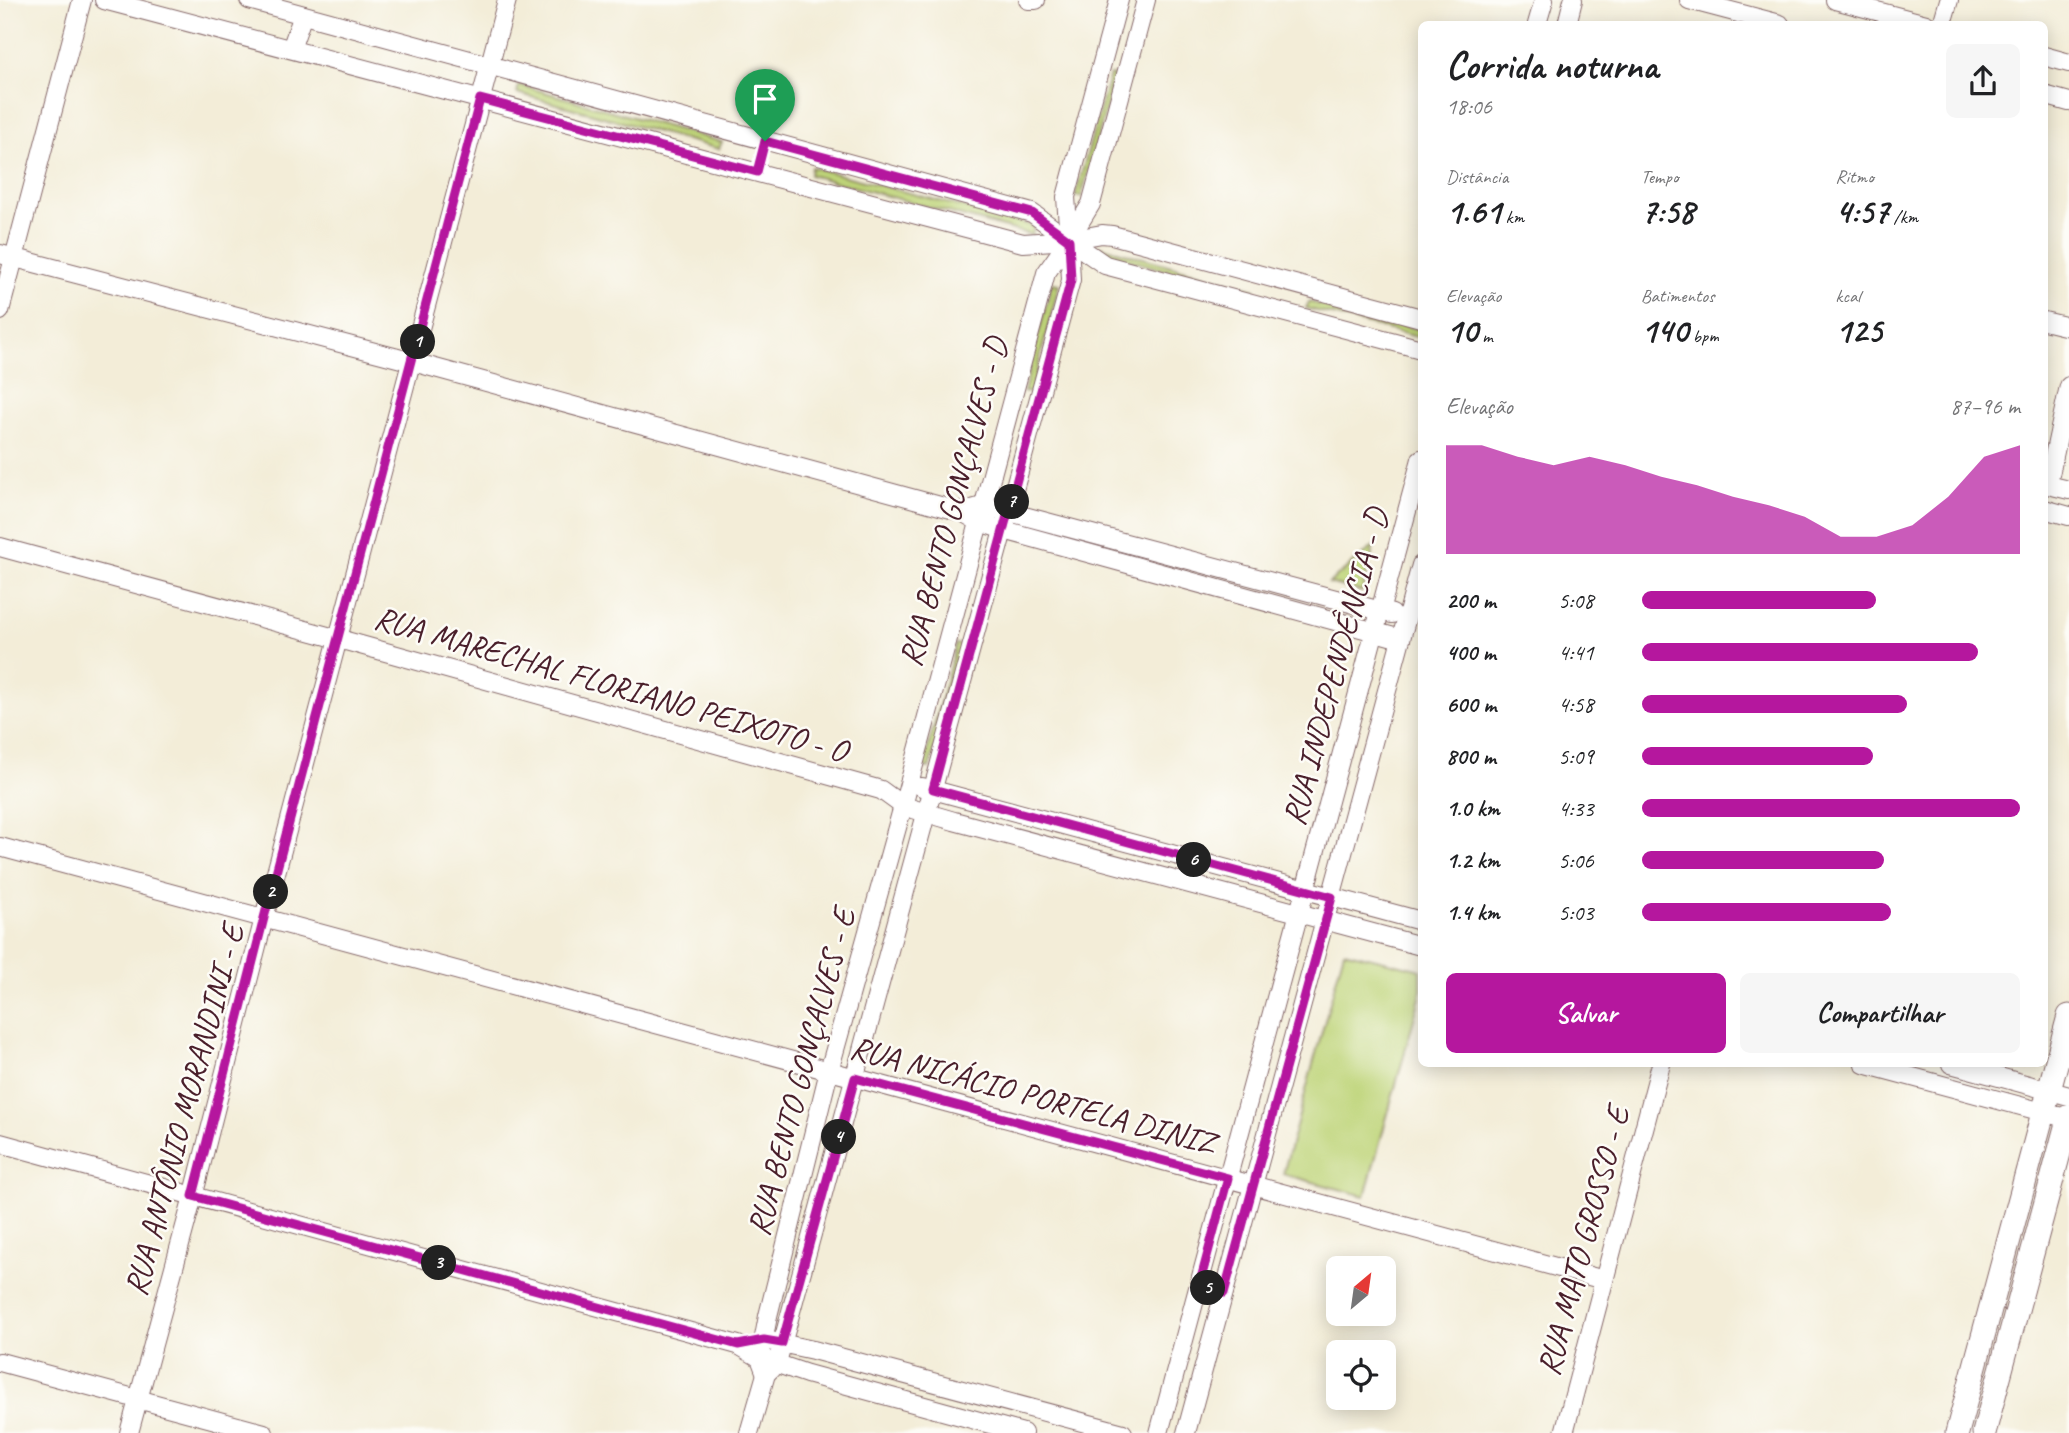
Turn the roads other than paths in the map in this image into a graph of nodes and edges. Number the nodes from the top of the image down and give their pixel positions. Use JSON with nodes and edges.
{"nodes":[{"id":1,"x":82,"y":0,"type":"edge"},
{"id":2,"x":104,"y":0,"type":"edge"},
{"id":3,"x":249,"y":0,"type":"edge"},
{"id":4,"x":507,"y":0,"type":"edge"},
{"id":5,"x":1028,"y":0,"type":"edge"},
{"id":6,"x":1036,"y":0,"type":"edge"},
{"id":7,"x":1119,"y":0,"type":"edge"},
{"id":8,"x":1146,"y":0,"type":"edge"},
{"id":9,"x":1544,"y":0,"type":"edge"},
{"id":10,"x":1573,"y":0,"type":"edge"},
{"id":11,"x":1689,"y":0,"type":"edge"},
{"id":12,"x":1835,"y":0,"type":"edge"},
{"id":13,"x":1949,"y":0,"type":"edge"},
{"id":14,"x":1730,"y":5,"type":"edge"},
{"id":15,"x":303,"y":15,"type":"junction"},
{"id":16,"x":1538,"y":21,"type":"edge"},
{"id":17,"x":1568,"y":21,"type":"edge"},
{"id":18,"x":1772,"y":21,"type":"edge"},
{"id":19,"x":1915,"y":21,"type":"edge"},
{"id":20,"x":1943,"y":21,"type":"edge"},
{"id":21,"x":1108,"y":43,"type":"junction"},
{"id":22,"x":292,"y":48,"type":"junction"},
{"id":23,"x":1132,"y":50,"type":"junction"},
{"id":24,"x":2048,"y":58,"type":"edge"},
{"id":25,"x":2069,"y":63,"type":"edge"},
{"id":26,"x":489,"y":65,"type":"junction"},
{"id":27,"x":2048,"y":96,"type":"edge"},
{"id":28,"x":480,"y":99,"type":"junction"},
{"id":29,"x":2069,"y":102,"type":"edge"},
{"id":30,"x":765,"y":141,"type":"junction"},
{"id":31,"x":757,"y":172,"type":"junction"},
{"id":32,"x":1069,"y":240,"type":"junction"},
{"id":33,"x":6,"y":256,"type":"edge"},
{"id":34,"x":1288,"y":282,"type":"junction"},
{"id":35,"x":0,"y":311,"type":"edge"},
{"id":36,"x":1280,"y":312,"type":"junction"},
{"id":37,"x":1418,"y":317,"type":"edge"},
{"id":38,"x":2048,"y":322,"type":"edge"},
{"id":39,"x":2069,"y":327,"type":"edge"},
{"id":40,"x":1418,"y":348,"type":"edge"},
{"id":41,"x":413,"y":362,"type":"junction"},
{"id":42,"x":2069,"y":386,"type":"edge"},
{"id":43,"x":1012,"y":398,"type":"junction"},
{"id":44,"x":1038,"y":404,"type":"junction"},
{"id":45,"x":1418,"y":474,"type":"edge"},
{"id":46,"x":2048,"y":475,"type":"edge"},
{"id":47,"x":2048,"y":485,"type":"edge"},
{"id":48,"x":2069,"y":490,"type":"edge"},
{"id":49,"x":2048,"y":510,"type":"edge"},
{"id":50,"x":1009,"y":512,"type":"junction"},
{"id":51,"x":981,"y":514,"type":"junction"},
{"id":52,"x":2069,"y":516,"type":"edge"},
{"id":53,"x":1004,"y":530,"type":"junction"},
{"id":54,"x":0,"y":547,"type":"edge"},
{"id":55,"x":1199,"y":562,"type":"junction"},
{"id":56,"x":1418,"y":576,"type":"edge"},
{"id":57,"x":1195,"y":583,"type":"junction"},
{"id":58,"x":1381,"y":611,"type":"junction"},
{"id":59,"x":1407,"y":618,"type":"junction"},
{"id":60,"x":952,"y":619,"type":"junction"},
{"id":61,"x":978,"y":627,"type":"junction"},
{"id":62,"x":1375,"y":632,"type":"junction"},
{"id":63,"x":339,"y":639,"type":"junction"},
{"id":64,"x":1401,"y":639,"type":"junction"},
{"id":65,"x":1351,"y":723,"type":"junction"},
{"id":66,"x":1377,"y":729,"type":"junction"},
{"id":67,"x":908,"y":785,"type":"junction"},
{"id":68,"x":933,"y":789,"type":"junction"},
{"id":69,"x":881,"y":790,"type":"junction"},
{"id":70,"x":903,"y":806,"type":"junction"},
{"id":71,"x":926,"y":813,"type":"junction"},
{"id":72,"x":1119,"y":840,"type":"junction"},
{"id":73,"x":0,"y":847,"type":"edge"},
{"id":74,"x":1112,"y":863,"type":"junction"},
{"id":75,"x":1306,"y":890,"type":"junction"},
{"id":76,"x":1332,"y":897,"type":"junction"},
{"id":77,"x":1300,"y":913,"type":"junction"},
{"id":78,"x":264,"y":918,"type":"junction"},
{"id":79,"x":1326,"y":920,"type":"junction"},
{"id":80,"x":1418,"y":920,"type":"edge"},
{"id":81,"x":1418,"y":945,"type":"edge"},
{"id":82,"x":2069,"y":1016,"type":"edge"},
{"id":83,"x":1660,"y":1067,"type":"edge"},
{"id":84,"x":1880,"y":1067,"type":"edge"},
{"id":85,"x":1960,"y":1067,"type":"edge"},
{"id":86,"x":829,"y":1071,"type":"junction"},
{"id":87,"x":855,"y":1078,"type":"junction"},
{"id":88,"x":2054,"y":1100,"type":"edge"},
{"id":89,"x":2069,"y":1118,"type":"edge"},
{"id":90,"x":0,"y":1143,"type":"edge"},
{"id":91,"x":1228,"y":1178,"type":"junction"},
{"id":92,"x":1254,"y":1185,"type":"junction"},
{"id":93,"x":193,"y":1196,"type":"junction"},
{"id":94,"x":1604,"y":1280,"type":"junction"},
{"id":95,"x":1199,"y":1286,"type":"junction"},
{"id":96,"x":1224,"y":1293,"type":"junction"},
{"id":97,"x":764,"y":1340,"type":"junction"},
{"id":98,"x":782,"y":1343,"type":"junction"},
{"id":99,"x":738,"y":1345,"type":"junction"},
{"id":100,"x":0,"y":1362,"type":"edge"},
{"id":101,"x":768,"y":1365,"type":"junction"},
{"id":102,"x":138,"y":1398,"type":"junction"},
{"id":103,"x":129,"y":1433,"type":"edge"},
{"id":104,"x":264,"y":1433,"type":"edge"},
{"id":105,"x":749,"y":1433,"type":"edge"},
{"id":106,"x":1023,"y":1433,"type":"edge"},
{"id":107,"x":1123,"y":1433,"type":"edge"},
{"id":108,"x":1159,"y":1433,"type":"edge"},
{"id":109,"x":1186,"y":1433,"type":"edge"},
{"id":110,"x":1563,"y":1433,"type":"edge"},
{"id":111,"x":1957,"y":1433,"type":"edge"},
{"id":112,"x":1984,"y":1433,"type":"edge"}],
"edges":[{"from":1,"to":33,"type":"street"},
{"from":2,"to":22,"type":"street"},
{"from":3,"to":15,"type":"street"},
{"from":4,"to":26,"type":"street","name":"RUA ANTÔNIO MORANDINI - E"},
{"from":5,"to":6,"type":"street"},
{"from":7,"to":21,"type":"street","name":"RUA BENTO GONÇALVES - D"},
{"from":8,"to":23,"type":"street","name":"RUA BENTO GONÇALVES - D"},
{"from":9,"to":16,"type":"street"},
{"from":10,"to":17,"type":"street"},
{"from":11,"to":14,"type":"street"},
{"from":12,"to":19,"type":"street"},
{"from":13,"to":20,"type":"street"},
{"from":14,"to":18,"type":"street"},
{"from":15,"to":22,"type":"street"},
{"from":15,"to":26,"type":"street"},
{"from":21,"to":23,"type":"street"},
{"from":21,"to":32,"type":"street","name":"RUA BENTO GONÇALVES - D"},
{"from":22,"to":28,"type":"street"},
{"from":23,"to":32,"type":"street","name":"RUA BENTO GONÇALVES - D"},
{"from":24,"to":25,"type":"street"},
{"from":26,"to":28,"type":"street","name":"RUA ANTÔNIO MORANDINI - E"},
{"from":26,"to":30,"type":"street"},
{"from":27,"to":29,"type":"street"},
{"from":28,"to":31,"type":"street"},
{"from":28,"to":41,"type":"street","name":"RUA ANTÔNIO MORANDINI - E"},
{"from":30,"to":31,"type":"street"},
{"from":30,"to":32,"type":"street"},
{"from":31,"to":32,"type":"street"},
{"from":32,"to":34,"type":"street"},
{"from":32,"to":36,"type":"street"},
{"from":32,"to":43,"type":"street","name":"RUA BENTO GONÇALVES - D"},
{"from":32,"to":44,"type":"street","name":"RUA BENTO GONÇALVES - D"},
{"from":33,"to":35,"type":"street"},
{"from":33,"to":41,"type":"street"},
{"from":34,"to":36,"type":"street"},
{"from":34,"to":37,"type":"street"},
{"from":36,"to":40,"type":"street"},
{"from":38,"to":39,"type":"street"},
{"from":41,"to":51,"type":"street"},
{"from":41,"to":63,"type":"street","name":"RUA ANTÔNIO MORANDINI - E"},
{"from":42,"to":46,"type":"street"},
{"from":43,"to":44,"type":"street"},
{"from":43,"to":51,"type":"street","name":"RUA BENTO GONÇALVES - D"},
{"from":44,"to":50,"type":"street","name":"RUA BENTO GONÇALVES - D"},
{"from":45,"to":58,"type":"street","name":"RUA INDEPENDÊNCIA - D"},
{"from":47,"to":48,"type":"street"},
{"from":49,"to":52,"type":"street"},
{"from":50,"to":51,"type":"street"},
{"from":50,"to":53,"type":"street","name":"RUA BENTO GONÇALVES - D"},
{"from":50,"to":55,"type":"street"},
{"from":51,"to":53,"type":"street"},
{"from":51,"to":60,"type":"street","name":"RUA BENTO GONÇALVES - D"},
{"from":53,"to":57,"type":"street"},
{"from":53,"to":61,"type":"street","name":"RUA BENTO GONÇALVES - D"},
{"from":54,"to":63,"type":"street","name":"RUA MARECHAL FLORIANO PEIXOTO - O"},
{"from":55,"to":57,"type":"street"},
{"from":55,"to":58,"type":"street"},
{"from":56,"to":59,"type":"street","name":"RUA INDEPENDÊNCIA - D"},
{"from":57,"to":62,"type":"street"},
{"from":58,"to":59,"type":"street"},
{"from":58,"to":62,"type":"street","name":"RUA INDEPENDÊNCIA - D"},
{"from":59,"to":64,"type":"street","name":"RUA INDEPENDÊNCIA - D"},
{"from":60,"to":61,"type":"street"},
{"from":60,"to":67,"type":"street","name":"RUA BENTO GONÇALVES - D"},
{"from":61,"to":68,"type":"street","name":"RUA BENTO GONÇALVES - D"},
{"from":62,"to":64,"type":"street"},
{"from":62,"to":65,"type":"street","name":"RUA INDEPENDÊNCIA - D"},
{"from":63,"to":69,"type":"street","name":"RUA MARECHAL FLORIANO PEIXOTO - O"},
{"from":63,"to":78,"type":"street","name":"RUA ANTÔNIO MORANDINI - E"},
{"from":64,"to":66,"type":"street","name":"RUA INDEPENDÊNCIA - D"},
{"from":65,"to":66,"type":"street"},
{"from":65,"to":75,"type":"street","name":"RUA INDEPENDÊNCIA - D"},
{"from":66,"to":76,"type":"street","name":"RUA INDEPENDÊNCIA - D"},
{"from":67,"to":68,"type":"street","name":"RUA MARECHAL FLORIANO PEIXOTO - O"},
{"from":67,"to":69,"type":"street","name":"RUA MARECHAL FLORIANO PEIXOTO - O"},
{"from":67,"to":70,"type":"street","name":"RUA BENTO GONÇALVES - E"},
{"from":68,"to":71,"type":"street","name":"RUA BENTO GONÇALVES - E"},
{"from":68,"to":72,"type":"street","name":"RUA MARECHAL FLORIANO PEIXOTO - O"},
{"from":69,"to":70,"type":"street","name":"RUA MARECHAL FLORIANO PEIXOTO - O"},
{"from":70,"to":71,"type":"street","name":"RUA MARECHAL FLORIANO PEIXOTO - O"},
{"from":70,"to":86,"type":"street","name":"RUA BENTO GONÇALVES - E"},
{"from":71,"to":74,"type":"street","name":"RUA MARECHAL FLORIANO PEIXOTO - O"},
{"from":71,"to":87,"type":"street","name":"RUA BENTO GONÇALVES - E"},
{"from":72,"to":74,"type":"street"},
{"from":72,"to":75,"type":"street","name":"RUA MARECHAL FLORIANO PEIXOTO - O"},
{"from":73,"to":78,"type":"street","name":"RUA NICÁCIO PORTELA DINIZ"},
{"from":74,"to":77,"type":"street","name":"RUA MARECHAL FLORIANO PEIXOTO - O"},
{"from":75,"to":76,"type":"street","name":"RUA MARECHAL FLORIANO PEIXOTO - O"},
{"from":75,"to":77,"type":"street","name":"RUA INDEPENDÊNCIA - D"},
{"from":76,"to":79,"type":"street","name":"RUA INDEPENDÊNCIA - D"},
{"from":76,"to":80,"type":"street","name":"RUA MARECHAL FLORIANO PEIXOTO - O"},
{"from":77,"to":79,"type":"street","name":"RUA MARECHAL FLORIANO PEIXOTO - O"},
{"from":77,"to":91,"type":"street","name":"RUA INDEPENDÊNCIA - D"},
{"from":78,"to":86,"type":"street","name":"RUA NICÁCIO PORTELA DINIZ"},
{"from":78,"to":93,"type":"street","name":"RUA ANTÔNIO MORANDINI - E"},
{"from":79,"to":81,"type":"street","name":"RUA MARECHAL FLORIANO PEIXOTO - O"},
{"from":79,"to":92,"type":"street","name":"RUA INDEPENDÊNCIA - D"},
{"from":82,"to":88,"type":"main road"},
{"from":83,"to":94,"type":"street","name":"RUA MATO GROSSO - E"},
{"from":84,"to":88,"type":"street"},
{"from":85,"to":88,"type":"street"},
{"from":86,"to":87,"type":"street","name":"RUA NICÁCIO PORTELA DINIZ"},
{"from":86,"to":97,"type":"street","name":"RUA BENTO GONÇALVES - E"},
{"from":87,"to":91,"type":"street","name":"RUA NICÁCIO PORTELA DINIZ"},
{"from":87,"to":98,"type":"street","name":"RUA BENTO GONÇALVES - E"},
{"from":88,"to":89,"type":"street"},
{"from":88,"to":111,"type":"main road"},
{"from":89,"to":112,"type":"main road"},
{"from":90,"to":93,"type":"street"},
{"from":91,"to":92,"type":"street","name":"RUA NICÁCIO PORTELA DINIZ"},
{"from":91,"to":95,"type":"street","name":"RUA INDEPENDÊNCIA - D"},
{"from":92,"to":94,"type":"street","name":"RUA NICÁCIO PORTELA DINIZ"},
{"from":92,"to":96,"type":"street","name":"RUA INDEPENDÊNCIA - D"},
{"from":93,"to":99,"type":"street"},
{"from":93,"to":102,"type":"street","name":"RUA ANTÔNIO MORANDINI - E"},
{"from":94,"to":110,"type":"street","name":"RUA MATO GROSSO - E"},
{"from":95,"to":96,"type":"street"},
{"from":95,"to":108,"type":"street","name":"RUA INDEPENDÊNCIA - D"},
{"from":96,"to":109,"type":"street","name":"RUA INDEPENDÊNCIA - D"},
{"from":97,"to":98,"type":"street"},
{"from":97,"to":99,"type":"street"},
{"from":97,"to":101,"type":"street","name":"RUA BENTO GONÇALVES - E"},
{"from":98,"to":101,"type":"street","name":"RUA BENTO GONÇALVES - E"},
{"from":98,"to":107,"type":"street"},
{"from":99,"to":101,"type":"street"},
{"from":100,"to":102,"type":"street"},
{"from":101,"to":105,"type":"street","name":"RUA BENTO GONÇALVES - E"},
{"from":101,"to":106,"type":"street"},
{"from":102,"to":103,"type":"street","name":"RUA ANTÔNIO MORANDINI - E"},
{"from":102,"to":104,"type":"street"}]}
